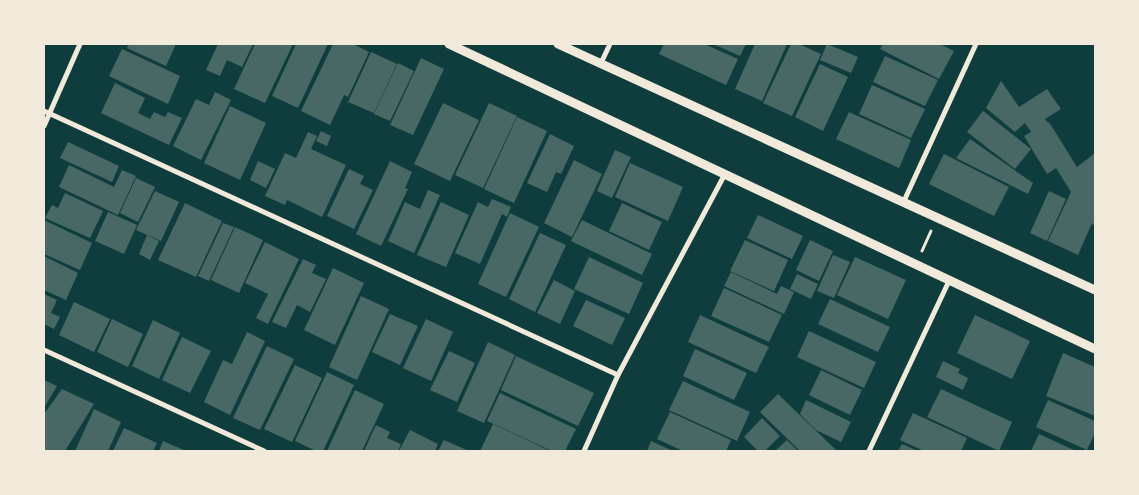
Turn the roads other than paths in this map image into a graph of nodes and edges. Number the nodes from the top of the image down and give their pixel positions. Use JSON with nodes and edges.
{"nodes":[{"id":1,"x":80,"y":44,"type":"edge"},
{"id":2,"x":449,"y":44,"type":"edge"},
{"id":3,"x":558,"y":44,"type":"edge"},
{"id":4,"x":610,"y":44,"type":"edge"},
{"id":5,"x":976,"y":44,"type":"edge"},
{"id":6,"x":601,"y":63,"type":"junction"},
{"id":7,"x":44,"y":111,"type":"edge"},
{"id":8,"x":50,"y":113,"type":"junction"},
{"id":9,"x":44,"y":126,"type":"edge"},
{"id":10,"x":726,"y":173,"type":"junction"},
{"id":11,"x":904,"y":201,"type":"junction"},
{"id":12,"x":949,"y":281,"type":"junction"},
{"id":13,"x":1095,"y":290,"type":"edge"},
{"id":14,"x":1095,"y":348,"type":"edge"},
{"id":15,"x":44,"y":350,"type":"edge"},
{"id":16,"x":618,"y":375,"type":"junction"},
{"id":17,"x":264,"y":451,"type":"edge"},
{"id":18,"x":584,"y":451,"type":"edge"},
{"id":19,"x":869,"y":451,"type":"edge"}],
"edges":[{"from":1,"to":8,"type":"street"},
{"from":2,"to":10,"type":"street"},
{"from":3,"to":6,"type":"street"},
{"from":4,"to":6,"type":"street"},
{"from":5,"to":11,"type":"street"},
{"from":6,"to":11,"type":"street"},
{"from":7,"to":8,"type":"street"},
{"from":8,"to":9,"type":"street"},
{"from":8,"to":16,"type":"street"},
{"from":10,"to":12,"type":"street"},
{"from":10,"to":16,"type":"street"},
{"from":11,"to":13,"type":"street"},
{"from":12,"to":14,"type":"street"},
{"from":12,"to":19,"type":"street"},
{"from":15,"to":17,"type":"street"},
{"from":16,"to":18,"type":"street"}]}
